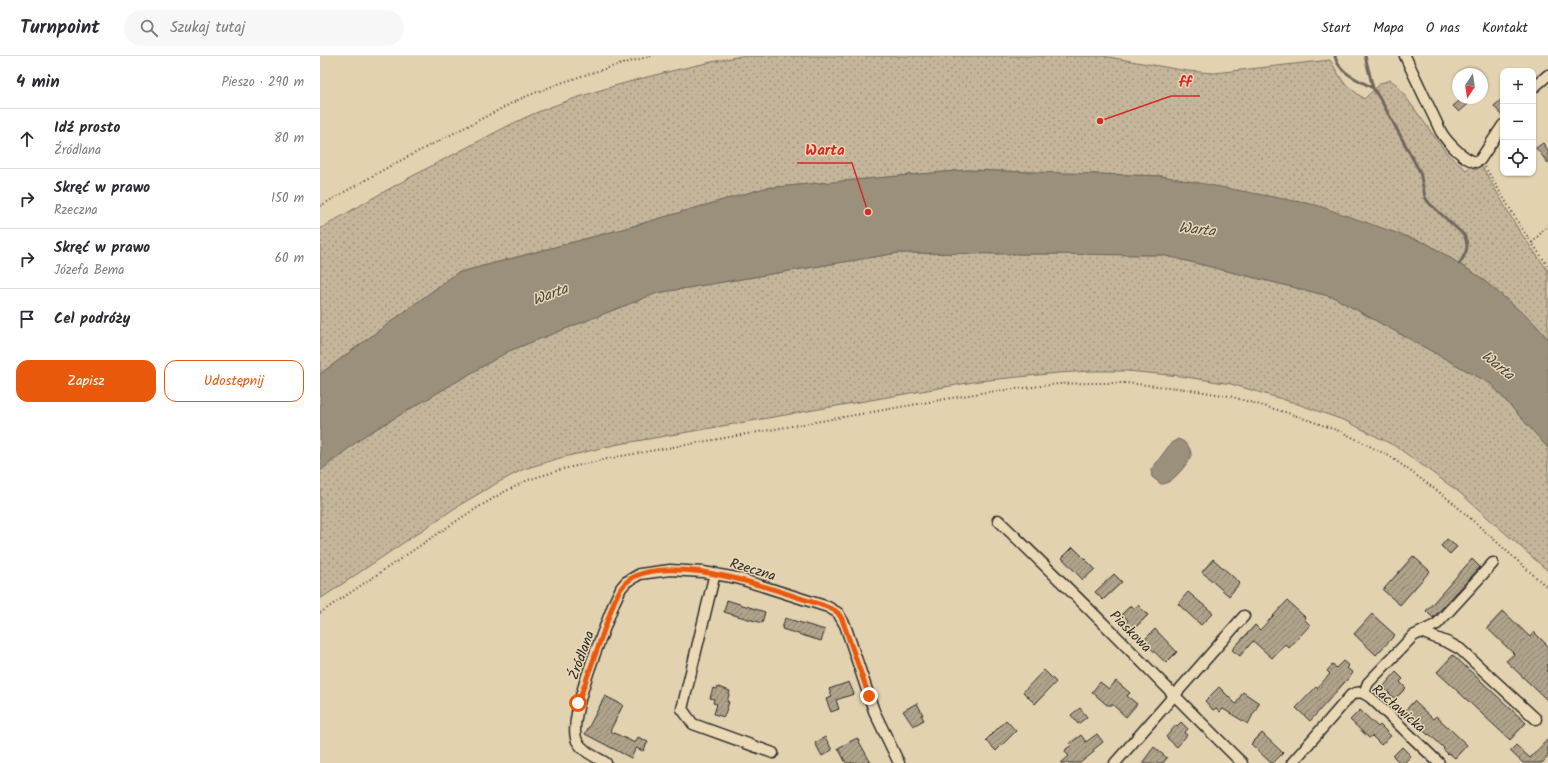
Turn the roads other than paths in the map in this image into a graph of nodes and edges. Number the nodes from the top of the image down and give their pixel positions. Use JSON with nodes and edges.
{"nodes":[{"id":1,"x":1405,"y":56,"type":"edge"},
{"id":2,"x":1548,"y":75,"type":"edge"},
{"id":3,"x":1536,"y":85,"type":"edge"},
{"id":4,"x":1500,"y":130,"type":"edge"},
{"id":5,"x":998,"y":520,"type":"dead end"},
{"id":6,"x":1493,"y":563,"type":"dead end"},
{"id":7,"x":715,"y":573,"type":"junction"},
{"id":8,"x":632,"y":578,"type":"joint"},
{"id":9,"x":1244,"y":616,"type":"dead end"},
{"id":10,"x":1421,"y":632,"type":"junction"},
{"id":11,"x":1364,"y":693,"type":"junction"},
{"id":12,"x":1174,"y":696,"type":"junction"},
{"id":13,"x":1536,"y":719,"type":"dead end"},
{"id":14,"x":774,"y":753,"type":"dead end"},
{"id":15,"x":606,"y":763,"type":"edge"},
{"id":16,"x":899,"y":763,"type":"edge"},
{"id":17,"x":1115,"y":763,"type":"edge"},
{"id":18,"x":1242,"y":763,"type":"edge"},
{"id":19,"x":1292,"y":763,"type":"edge"},
{"id":20,"x":1439,"y":763,"type":"edge"}],
"edges":[{"from":1,"to":4,"type":"street"},
{"from":2,"to":3,"type":"street"},
{"from":5,"to":12,"type":"street","name":"Piaskowa"},
{"from":6,"to":10,"type":"street"},
{"from":7,"to":8,"type":"street","name":"Rzeczna"},
{"from":7,"to":14,"type":"street"},
{"from":7,"to":16,"type":"street","name":"Rzeczna"},
{"from":8,"to":15,"type":"street","name":"Źródlana"},
{"from":9,"to":12,"type":"street"},
{"from":10,"to":11,"type":"street"},
{"from":10,"to":13,"type":"street"},
{"from":11,"to":19,"type":"street","name":"Racławicka"},
{"from":11,"to":20,"type":"street","name":"Racławicka"},
{"from":12,"to":17,"type":"street"},
{"from":12,"to":18,"type":"street","name":"Piaskowa"}]}
